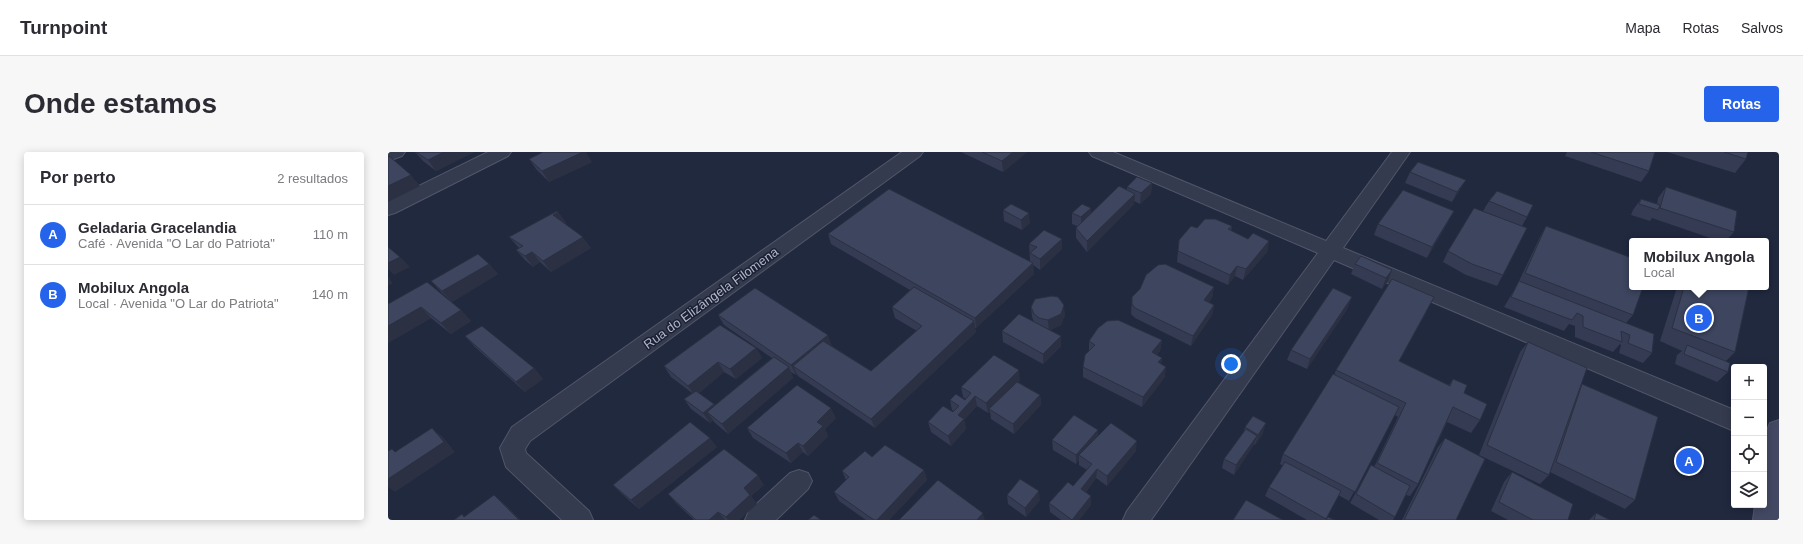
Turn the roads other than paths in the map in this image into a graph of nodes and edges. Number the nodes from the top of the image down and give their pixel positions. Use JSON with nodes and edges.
{"nodes":[{"id":1,"x":396,"y":152,"type":"edge"},
{"id":2,"x":502,"y":152,"type":"edge"},
{"id":3,"x":914,"y":152,"type":"edge"},
{"id":4,"x":1098,"y":152,"type":"edge"},
{"id":5,"x":1401,"y":152,"type":"edge"},
{"id":6,"x":388,"y":156,"type":"edge"},
{"id":7,"x":388,"y":209,"type":"edge"},
{"id":8,"x":1331,"y":250,"type":"junction"},
{"id":9,"x":1731,"y":420,"type":"edge"},
{"id":10,"x":1774,"y":435,"type":"edge"},
{"id":11,"x":799,"y":481,"type":"dead end"},
{"id":12,"x":580,"y":520,"type":"edge"},
{"id":13,"x":758,"y":520,"type":"edge"},
{"id":14,"x":1136,"y":520,"type":"edge"},
{"id":15,"x":1766,"y":520,"type":"edge"}],
"edges":[{"from":1,"to":6,"type":"street"},
{"from":2,"to":7,"type":"street"},
{"from":3,"to":12,"type":"street","name":"Rua do Elizângela Filomena"},
{"from":4,"to":8,"type":"street"},
{"from":5,"to":8,"type":"street"},
{"from":8,"to":9,"type":"street"},
{"from":8,"to":14,"type":"street"},
{"from":10,"to":15,"type":"main road"},
{"from":11,"to":13,"type":"street"}]}
